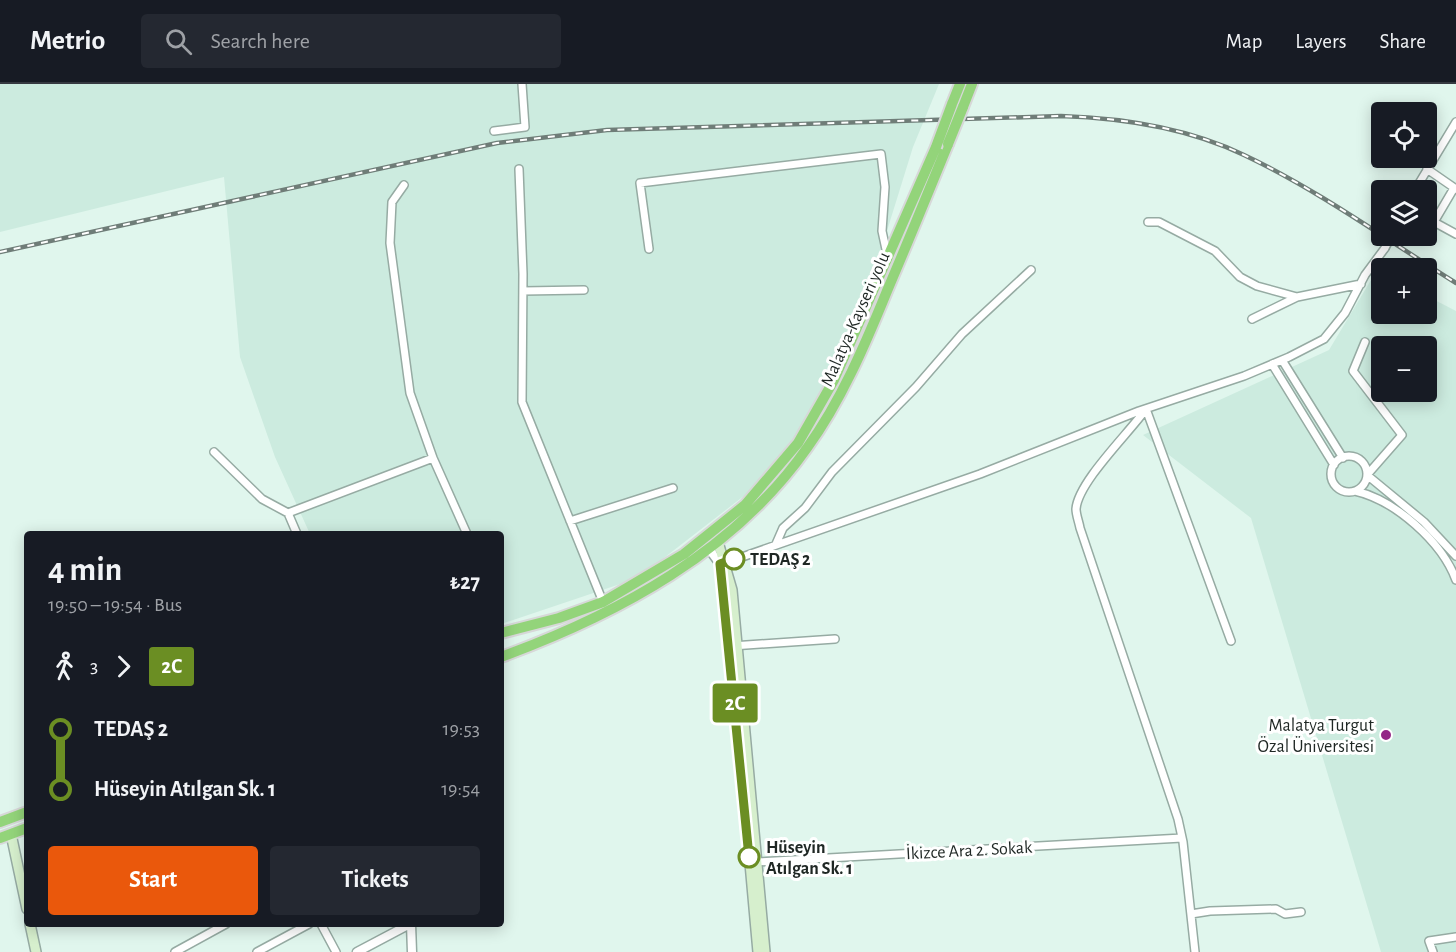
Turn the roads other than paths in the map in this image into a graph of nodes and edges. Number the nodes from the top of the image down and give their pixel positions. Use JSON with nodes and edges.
{"nodes":[{"id":1,"x":522,"y":84,"type":"edge"},
{"id":2,"x":960,"y":84,"type":"edge"},
{"id":3,"x":972,"y":84,"type":"edge"},
{"id":4,"x":958,"y":106,"type":"junction"},
{"id":5,"x":1456,"y":122,"type":"edge"},
{"id":6,"x":494,"y":131,"type":"dead end"},
{"id":7,"x":519,"y":169,"type":"dead end"},
{"id":8,"x":1427,"y":169,"type":"junction"},
{"id":9,"x":1421,"y":180,"type":"edge"},
{"id":10,"x":404,"y":185,"type":"dead end"},
{"id":11,"x":1455,"y":189,"type":"edge"},
{"id":12,"x":1149,"y":222,"type":"dead end"},
{"id":13,"x":1456,"y":234,"type":"edge"},
{"id":14,"x":1386,"y":246,"type":"edge"},
{"id":15,"x":649,"y":249,"type":"dead end"},
{"id":16,"x":888,"y":258,"type":"junction"},
{"id":17,"x":1031,"y":270,"type":"dead end"},
{"id":18,"x":1361,"y":284,"type":"junction"},
{"id":19,"x":584,"y":290,"type":"dead end"},
{"id":20,"x":523,"y":291,"type":"junction"},
{"id":21,"x":1297,"y":297,"type":"junction"},
{"id":22,"x":1252,"y":319,"type":"dead end"},
{"id":23,"x":1365,"y":342,"type":"dead end"},
{"id":24,"x":1282,"y":360,"type":"junction"},
{"id":25,"x":1272,"y":364,"type":"junction"},
{"id":26,"x":1146,"y":409,"type":"junction"},
{"id":27,"x":214,"y":452,"type":"dead end"},
{"id":28,"x":433,"y":458,"type":"junction"},
{"id":29,"x":1343,"y":458,"type":"junction"},
{"id":30,"x":1334,"y":465,"type":"junction"},
{"id":31,"x":1367,"y":475,"type":"junction"},
{"id":32,"x":673,"y":489,"type":"dead end"},
{"id":33,"x":1355,"y":491,"type":"junction"},
{"id":34,"x":288,"y":513,"type":"junction"},
{"id":35,"x":570,"y":521,"type":"junction"},
{"id":36,"x":296,"y":531,"type":"edge"},
{"id":37,"x":466,"y":531,"type":"edge"},
{"id":38,"x":776,"y":544,"type":"junction"},
{"id":39,"x":714,"y":546,"type":"junction"},
{"id":40,"x":1456,"y":556,"type":"edge"},
{"id":41,"x":723,"y":563,"type":"junction"},
{"id":42,"x":1456,"y":580,"type":"edge"},
{"id":43,"x":603,"y":602,"type":"junction"},
{"id":44,"x":504,"y":630,"type":"edge"},
{"id":45,"x":835,"y":639,"type":"dead end"},
{"id":46,"x":1231,"y":641,"type":"dead end"},
{"id":47,"x":733,"y":646,"type":"junction"},
{"id":48,"x":504,"y":656,"type":"edge"},
{"id":49,"x":24,"y":813,"type":"edge"},
{"id":50,"x":0,"y":822,"type":"edge"},
{"id":51,"x":24,"y":829,"type":"edge"},
{"id":52,"x":11,"y":834,"type":"junction"},
{"id":53,"x":0,"y":838,"type":"edge"},
{"id":54,"x":1182,"y":838,"type":"junction"},
{"id":55,"x":756,"y":862,"type":"junction"},
{"id":56,"x":24,"y":895,"type":"edge"},
{"id":57,"x":1301,"y":912,"type":"dead end"},
{"id":58,"x":1191,"y":914,"type":"junction"},
{"id":59,"x":31,"y":927,"type":"edge"},
{"id":60,"x":221,"y":927,"type":"edge"},
{"id":61,"x":303,"y":927,"type":"edge"},
{"id":62,"x":323,"y":927,"type":"edge"},
{"id":63,"x":405,"y":927,"type":"edge"},
{"id":64,"x":411,"y":927,"type":"edge"},
{"id":65,"x":1456,"y":937,"type":"edge"},
{"id":66,"x":36,"y":952,"type":"edge"},
{"id":67,"x":175,"y":952,"type":"edge"},
{"id":68,"x":256,"y":952,"type":"edge"},
{"id":69,"x":336,"y":952,"type":"edge"},
{"id":70,"x":357,"y":952,"type":"edge"},
{"id":71,"x":412,"y":952,"type":"edge"},
{"id":72,"x":758,"y":952,"type":"edge"},
{"id":73,"x":765,"y":952,"type":"edge"},
{"id":74,"x":1195,"y":952,"type":"edge"},
{"id":75,"x":1433,"y":952,"type":"edge"}],
"edges":[{"from":1,"to":6,"type":"street"},
{"from":2,"to":4,"type":"highway"},
{"from":3,"to":4,"type":"highway","name":"Malatya-Kayseri yolu"},
{"from":4,"to":16,"type":"highway","bridge":true},
{"from":4,"to":39,"type":"highway","name":"Malatya-Kayseri yolu","bridge":true},
{"from":5,"to":8,"type":"street"},
{"from":7,"to":20,"type":"street"},
{"from":8,"to":9,"type":"street"},
{"from":8,"to":11,"type":"street"},
{"from":10,"to":28,"type":"street"},
{"from":11,"to":13,"type":"street"},
{"from":12,"to":21,"type":"street"},
{"from":14,"to":18,"type":"street","bridge":true},
{"from":15,"to":16,"type":"street"},
{"from":16,"to":43,"type":"highway"},
{"from":17,"to":38,"type":"street"},
{"from":18,"to":21,"type":"street"},
{"from":18,"to":24,"type":"street"},
{"from":19,"to":20,"type":"street"},
{"from":20,"to":35,"type":"street"},
{"from":21,"to":22,"type":"street"},
{"from":23,"to":31,"type":"street"},
{"from":24,"to":25,"type":"street"},
{"from":24,"to":29,"type":"street"},
{"from":25,"to":26,"type":"street"},
{"from":25,"to":30,"type":"street"},
{"from":26,"to":38,"type":"street"},
{"from":26,"to":46,"type":"street"},
{"from":26,"to":54,"type":"street"},
{"from":27,"to":34,"type":"street"},
{"from":28,"to":34,"type":"street"},
{"from":28,"to":37,"type":"street"},
{"from":29,"to":30,"type":"street"},
{"from":29,"to":31,"type":"street"},
{"from":30,"to":33,"type":"street"},
{"from":31,"to":33,"type":"street"},
{"from":31,"to":40,"type":"street"},
{"from":32,"to":35,"type":"street"},
{"from":33,"to":42,"type":"street"},
{"from":34,"to":36,"type":"street"},
{"from":35,"to":43,"type":"street"},
{"from":38,"to":41,"type":"street"},
{"from":39,"to":41,"type":"main road"},
{"from":39,"to":48,"type":"highway","name":"Malatya-Kayseri yolu"},
{"from":41,"to":47,"type":"main road"},
{"from":43,"to":44,"type":"highway"},
{"from":45,"to":47,"type":"street"},
{"from":47,"to":55,"type":"main road"},
{"from":47,"to":72,"type":"main road"},
{"from":49,"to":50,"type":"highway"},
{"from":51,"to":52,"type":"highway"},
{"from":52,"to":53,"type":"highway"},
{"from":52,"to":56,"type":"main road"},
{"from":54,"to":55,"type":"street","name":"İkizce Ara 2. Sokak"},
{"from":54,"to":58,"type":"street"},
{"from":55,"to":73,"type":"main road"},
{"from":57,"to":58,"type":"street"},
{"from":58,"to":74,"type":"street"},
{"from":59,"to":66,"type":"main road"},
{"from":60,"to":67,"type":"street"},
{"from":61,"to":68,"type":"street"},
{"from":62,"to":69,"type":"street"},
{"from":63,"to":70,"type":"street"},
{"from":64,"to":71,"type":"street"},
{"from":65,"to":75,"type":"street"}]}
